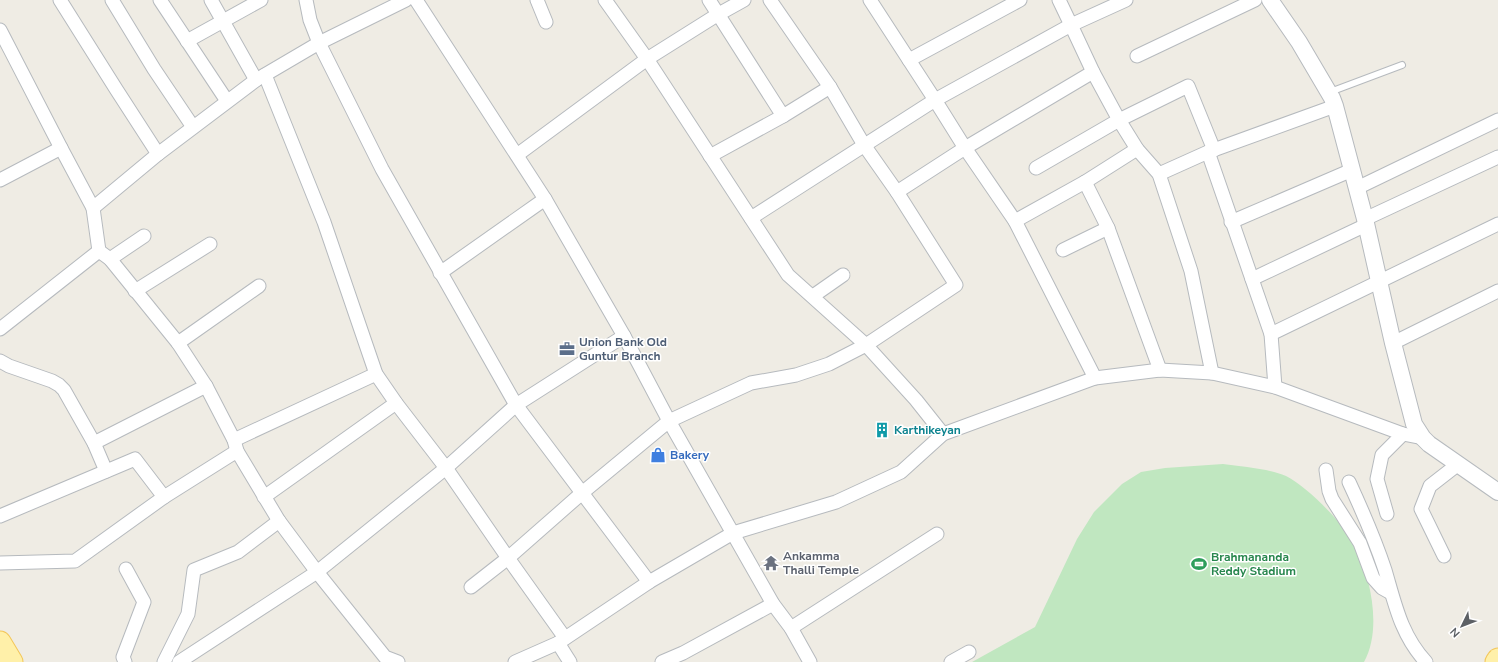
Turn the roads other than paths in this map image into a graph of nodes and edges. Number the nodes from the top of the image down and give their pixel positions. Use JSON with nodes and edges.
{"nodes":[{"id":1,"x":60,"y":0,"type":"edge"},
{"id":2,"x":112,"y":0,"type":"edge"},
{"id":3,"x":160,"y":0,"type":"edge"},
{"id":4,"x":211,"y":0,"type":"edge"},
{"id":5,"x":261,"y":0,"type":"edge"},
{"id":6,"x":306,"y":0,"type":"edge"},
{"id":7,"x":416,"y":0,"type":"edge"},
{"id":8,"x":536,"y":0,"type":"edge"},
{"id":9,"x":709,"y":0,"type":"edge"},
{"id":10,"x":744,"y":0,"type":"edge"},
{"id":11,"x":770,"y":0,"type":"edge"},
{"id":12,"x":1020,"y":0,"type":"edge"},
{"id":13,"x":1059,"y":0,"type":"edge"},
{"id":14,"x":1126,"y":0,"type":"edge"},
{"id":15,"x":1255,"y":0,"type":"edge"},
{"id":16,"x":1270,"y":0,"type":"edge"},
{"id":17,"x":401,"y":1,"type":"edge"},
{"id":18,"x":609,"y":1,"type":"edge"},
{"id":19,"x":873,"y":1,"type":"edge"},
{"id":20,"x":717,"y":15,"type":"junction"},
{"id":21,"x":222,"y":21,"type":"junction"},
{"id":22,"x":546,"y":22,"type":"dead end"},
{"id":23,"x":1071,"y":25,"type":"junction"},
{"id":24,"x":0,"y":30,"type":"edge"},
{"id":25,"x":187,"y":41,"type":"junction"},
{"id":26,"x":319,"y":43,"type":"junction"},
{"id":27,"x":1137,"y":56,"type":"dead end"},
{"id":28,"x":647,"y":59,"type":"junction"},
{"id":29,"x":909,"y":60,"type":"junction"},
{"id":30,"x":1402,"y":65,"type":"dead end"},
{"id":31,"x":1093,"y":72,"type":"junction"},
{"id":32,"x":260,"y":78,"type":"junction"},
{"id":33,"x":830,"y":87,"type":"junction"},
{"id":34,"x":1332,"y":99,"type":"junction"},
{"id":35,"x":935,"y":100,"type":"junction"},
{"id":36,"x":227,"y":101,"type":"junction"},
{"id":37,"x":783,"y":116,"type":"junction"},
{"id":38,"x":1119,"y":120,"type":"junction"},
{"id":39,"x":1498,"y":120,"type":"edge"},
{"id":40,"x":192,"y":127,"type":"junction"},
{"id":41,"x":864,"y":145,"type":"junction"},
{"id":42,"x":61,"y":148,"type":"junction"},
{"id":43,"x":965,"y":148,"type":"junction"},
{"id":44,"x":1137,"y":149,"type":"junction"},
{"id":45,"x":1211,"y":151,"type":"junction"},
{"id":46,"x":158,"y":154,"type":"junction"},
{"id":47,"x":517,"y":154,"type":"junction"},
{"id":48,"x":710,"y":156,"type":"junction"},
{"id":49,"x":1498,"y":157,"type":"edge"},
{"id":50,"x":1036,"y":168,"type":"dead end"},
{"id":51,"x":1352,"y":170,"type":"junction"},
{"id":52,"x":1159,"y":174,"type":"junction"},
{"id":53,"x":0,"y":180,"type":"edge"},
{"id":54,"x":1085,"y":182,"type":"junction"},
{"id":55,"x":1357,"y":188,"type":"junction"},
{"id":56,"x":897,"y":192,"type":"junction"},
{"id":57,"x":545,"y":199,"type":"junction"},
{"id":58,"x":93,"y":208,"type":"junction"},
{"id":59,"x":751,"y":218,"type":"junction"},
{"id":60,"x":1015,"y":221,"type":"junction"},
{"id":61,"x":1231,"y":222,"type":"junction"},
{"id":62,"x":1366,"y":222,"type":"junction"},
{"id":63,"x":1498,"y":224,"type":"edge"},
{"id":64,"x":1108,"y":228,"type":"junction"},
{"id":65,"x":144,"y":236,"type":"dead end"},
{"id":66,"x":210,"y":244,"type":"dead end"},
{"id":67,"x":1063,"y":250,"type":"dead end"},
{"id":68,"x":104,"y":255,"type":"junction"},
{"id":69,"x":440,"y":273,"type":"junction"},
{"id":70,"x":843,"y":275,"type":"dead end"},
{"id":71,"x":1252,"y":279,"type":"junction"},
{"id":72,"x":1379,"y":281,"type":"junction"},
{"id":73,"x":259,"y":286,"type":"dead end"},
{"id":74,"x":134,"y":291,"type":"junction"},
{"id":75,"x":1498,"y":291,"type":"edge"},
{"id":76,"x":813,"y":296,"type":"junction"},
{"id":77,"x":0,"y":329,"type":"edge"},
{"id":78,"x":1271,"y":334,"type":"junction"},
{"id":79,"x":624,"y":336,"type":"junction"},
{"id":80,"x":1393,"y":342,"type":"junction"},
{"id":81,"x":178,"y":344,"type":"junction"},
{"id":82,"x":866,"y":345,"type":"junction"},
{"id":83,"x":0,"y":361,"type":"edge"},
{"id":84,"x":1160,"y":370,"type":"junction"},
{"id":85,"x":1212,"y":373,"type":"junction"},
{"id":86,"x":376,"y":374,"type":"junction"},
{"id":87,"x":1095,"y":378,"type":"junction"},
{"id":88,"x":206,"y":386,"type":"junction"},
{"id":89,"x":1275,"y":387,"type":"junction"},
{"id":90,"x":396,"y":403,"type":"junction"},
{"id":91,"x":516,"y":405,"type":"junction"},
{"id":92,"x":668,"y":421,"type":"junction"},
{"id":93,"x":943,"y":434,"type":"junction"},
{"id":94,"x":1403,"y":434,"type":"junction"},
{"id":95,"x":1423,"y":438,"type":"junction"},
{"id":96,"x":94,"y":443,"type":"junction"},
{"id":97,"x":236,"y":446,"type":"junction"},
{"id":98,"x":1458,"y":465,"type":"junction"},
{"id":99,"x":446,"y":468,"type":"junction"},
{"id":100,"x":1326,"y":470,"type":"dead end"},
{"id":101,"x":106,"y":471,"type":"junction"},
{"id":102,"x":1349,"y":482,"type":"dead end"},
{"id":103,"x":1498,"y":492,"type":"edge"},
{"id":104,"x":582,"y":493,"type":"junction"},
{"id":105,"x":164,"y":497,"type":"junction"},
{"id":106,"x":264,"y":497,"type":"junction"},
{"id":107,"x":1387,"y":514,"type":"dead end"},
{"id":108,"x":0,"y":516,"type":"edge"},
{"id":109,"x":279,"y":521,"type":"junction"},
{"id":110,"x":734,"y":533,"type":"junction"},
{"id":111,"x":937,"y":534,"type":"dead end"},
{"id":112,"x":1444,"y":556,"type":"dead end"},
{"id":113,"x":508,"y":558,"type":"junction"},
{"id":114,"x":0,"y":563,"type":"edge"},
{"id":115,"x":126,"y":568,"type":"dead end"},
{"id":116,"x":317,"y":572,"type":"junction"},
{"id":117,"x":649,"y":582,"type":"junction"},
{"id":118,"x":471,"y":587,"type":"dead end"},
{"id":119,"x":1391,"y":593,"type":"junction"},
{"id":120,"x":773,"y":604,"type":"junction"},
{"id":121,"x":791,"y":628,"type":"junction"},
{"id":122,"x":562,"y":641,"type":"junction"},
{"id":123,"x":0,"y":642,"type":"edge"},
{"id":124,"x":969,"y":652,"type":"dead end"},
{"id":125,"x":1498,"y":659,"type":"edge"},
{"id":126,"x":12,"y":662,"type":"edge"},
{"id":127,"x":125,"y":662,"type":"edge"},
{"id":128,"x":164,"y":662,"type":"edge"},
{"id":129,"x":179,"y":662,"type":"edge"},
{"id":130,"x":398,"y":662,"type":"edge"},
{"id":131,"x":515,"y":662,"type":"edge"},
{"id":132,"x":570,"y":662,"type":"edge"},
{"id":133,"x":662,"y":662,"type":"edge"},
{"id":134,"x":810,"y":662,"type":"edge"},
{"id":135,"x":951,"y":662,"type":"edge"},
{"id":136,"x":1426,"y":662,"type":"edge"},
{"id":137,"x":1496,"y":662,"type":"edge"}],
"edges":[{"from":1,"to":46,"type":"street"},
{"from":2,"to":40,"type":"street"},
{"from":3,"to":25,"type":"street"},
{"from":4,"to":21,"type":"street"},
{"from":5,"to":21,"type":"street"},
{"from":6,"to":26,"type":"street"},
{"from":7,"to":47,"type":"street"},
{"from":8,"to":22,"type":"street"},
{"from":9,"to":20,"type":"street"},
{"from":10,"to":20,"type":"street"},
{"from":11,"to":33,"type":"street"},
{"from":12,"to":29,"type":"street"},
{"from":13,"to":23,"type":"street"},
{"from":14,"to":23,"type":"street"},
{"from":15,"to":27,"type":"street"},
{"from":16,"to":34,"type":"street"},
{"from":17,"to":26,"type":"street"},
{"from":18,"to":28,"type":"street"},
{"from":19,"to":29,"type":"street"},
{"from":20,"to":28,"type":"street"},
{"from":20,"to":37,"type":"street"},
{"from":21,"to":25,"type":"street"},
{"from":21,"to":32,"type":"street"},
{"from":23,"to":31,"type":"street"},
{"from":23,"to":35,"type":"street"},
{"from":24,"to":42,"type":"street"},
{"from":25,"to":36,"type":"street"},
{"from":26,"to":32,"type":"street"},
{"from":26,"to":69,"type":"street"},
{"from":28,"to":47,"type":"street"},
{"from":28,"to":48,"type":"street"},
{"from":29,"to":35,"type":"street"},
{"from":30,"to":34,"type":"lane"},
{"from":31,"to":38,"type":"street"},
{"from":31,"to":43,"type":"street"},
{"from":32,"to":36,"type":"street"},
{"from":32,"to":86,"type":"street"},
{"from":33,"to":37,"type":"street"},
{"from":33,"to":41,"type":"street"},
{"from":34,"to":45,"type":"street"},
{"from":34,"to":51,"type":"street"},
{"from":35,"to":41,"type":"street"},
{"from":35,"to":43,"type":"street"},
{"from":36,"to":40,"type":"street"},
{"from":37,"to":48,"type":"street"},
{"from":38,"to":44,"type":"street"},
{"from":38,"to":45,"type":"street"},
{"from":38,"to":50,"type":"street"},
{"from":39,"to":55,"type":"street"},
{"from":40,"to":46,"type":"street"},
{"from":41,"to":56,"type":"street"},
{"from":41,"to":59,"type":"street"},
{"from":42,"to":53,"type":"street"},
{"from":42,"to":58,"type":"street"},
{"from":43,"to":56,"type":"street"},
{"from":43,"to":60,"type":"street"},
{"from":44,"to":52,"type":"street"},
{"from":44,"to":54,"type":"street"},
{"from":45,"to":52,"type":"street"},
{"from":45,"to":61,"type":"street"},
{"from":46,"to":58,"type":"street"},
{"from":47,"to":57,"type":"street"},
{"from":48,"to":59,"type":"street"},
{"from":49,"to":62,"type":"street"},
{"from":51,"to":55,"type":"street"},
{"from":51,"to":61,"type":"street"},
{"from":52,"to":85,"type":"street"},
{"from":54,"to":60,"type":"street"},
{"from":54,"to":64,"type":"street"},
{"from":55,"to":62,"type":"street"},
{"from":56,"to":82,"type":"street"},
{"from":57,"to":69,"type":"street"},
{"from":57,"to":79,"type":"street"},
{"from":58,"to":68,"type":"street"},
{"from":59,"to":76,"type":"street"},
{"from":60,"to":87,"type":"street"},
{"from":61,"to":71,"type":"street"},
{"from":62,"to":71,"type":"street"},
{"from":62,"to":72,"type":"street"},
{"from":63,"to":72,"type":"street"},
{"from":64,"to":67,"type":"street"},
{"from":64,"to":84,"type":"street"},
{"from":65,"to":68,"type":"street"},
{"from":66,"to":74,"type":"street"},
{"from":68,"to":74,"type":"street"},
{"from":68,"to":77,"type":"street"},
{"from":69,"to":91,"type":"street"},
{"from":70,"to":76,"type":"street"},
{"from":71,"to":78,"type":"street"},
{"from":72,"to":78,"type":"street"},
{"from":72,"to":80,"type":"street"},
{"from":73,"to":81,"type":"street"},
{"from":74,"to":81,"type":"street"},
{"from":75,"to":80,"type":"street"},
{"from":76,"to":82,"type":"street"},
{"from":78,"to":89,"type":"street"},
{"from":79,"to":91,"type":"street"},
{"from":79,"to":92,"type":"street"},
{"from":80,"to":95,"type":"street"},
{"from":81,"to":88,"type":"street"},
{"from":82,"to":92,"type":"street"},
{"from":82,"to":93,"type":"street"},
{"from":83,"to":96,"type":"street"},
{"from":84,"to":85,"type":"street"},
{"from":84,"to":87,"type":"street"},
{"from":85,"to":89,"type":"street"},
{"from":86,"to":90,"type":"street"},
{"from":86,"to":97,"type":"street"},
{"from":87,"to":93,"type":"street"},
{"from":88,"to":96,"type":"street"},
{"from":88,"to":97,"type":"street"},
{"from":89,"to":94,"type":"street"},
{"from":90,"to":99,"type":"street"},
{"from":90,"to":106,"type":"street"},
{"from":91,"to":99,"type":"street"},
{"from":91,"to":104,"type":"street"},
{"from":92,"to":104,"type":"street"},
{"from":92,"to":110,"type":"street"},
{"from":93,"to":110,"type":"street"},
{"from":94,"to":95,"type":"street"},
{"from":94,"to":107,"type":"street"},
{"from":95,"to":98,"type":"street"},
{"from":96,"to":101,"type":"street"},
{"from":97,"to":105,"type":"street"},
{"from":97,"to":106,"type":"street"},
{"from":98,"to":103,"type":"street"},
{"from":98,"to":112,"type":"street"},
{"from":99,"to":113,"type":"street"},
{"from":99,"to":116,"type":"street"},
{"from":100,"to":119,"type":"street"},
{"from":101,"to":105,"type":"street"},
{"from":101,"to":108,"type":"street"},
{"from":102,"to":119,"type":"street"},
{"from":104,"to":113,"type":"street"},
{"from":104,"to":117,"type":"street"},
{"from":105,"to":114,"type":"street"},
{"from":106,"to":109,"type":"street"},
{"from":109,"to":116,"type":"street"},
{"from":109,"to":128,"type":"street"},
{"from":110,"to":117,"type":"street"},
{"from":110,"to":120,"type":"street"},
{"from":111,"to":121,"type":"street"},
{"from":113,"to":118,"type":"street"},
{"from":113,"to":122,"type":"street"},
{"from":115,"to":127,"type":"street"},
{"from":116,"to":129,"type":"street"},
{"from":116,"to":130,"type":"street"},
{"from":117,"to":122,"type":"street"},
{"from":119,"to":136,"type":"street"},
{"from":120,"to":121,"type":"street"},
{"from":120,"to":133,"type":"street"},
{"from":121,"to":134,"type":"street"},
{"from":122,"to":131,"type":"street"},
{"from":122,"to":132,"type":"street"},
{"from":123,"to":126,"type":"main road"},
{"from":124,"to":135,"type":"street"},
{"from":125,"to":137,"type":"main road"}]}
